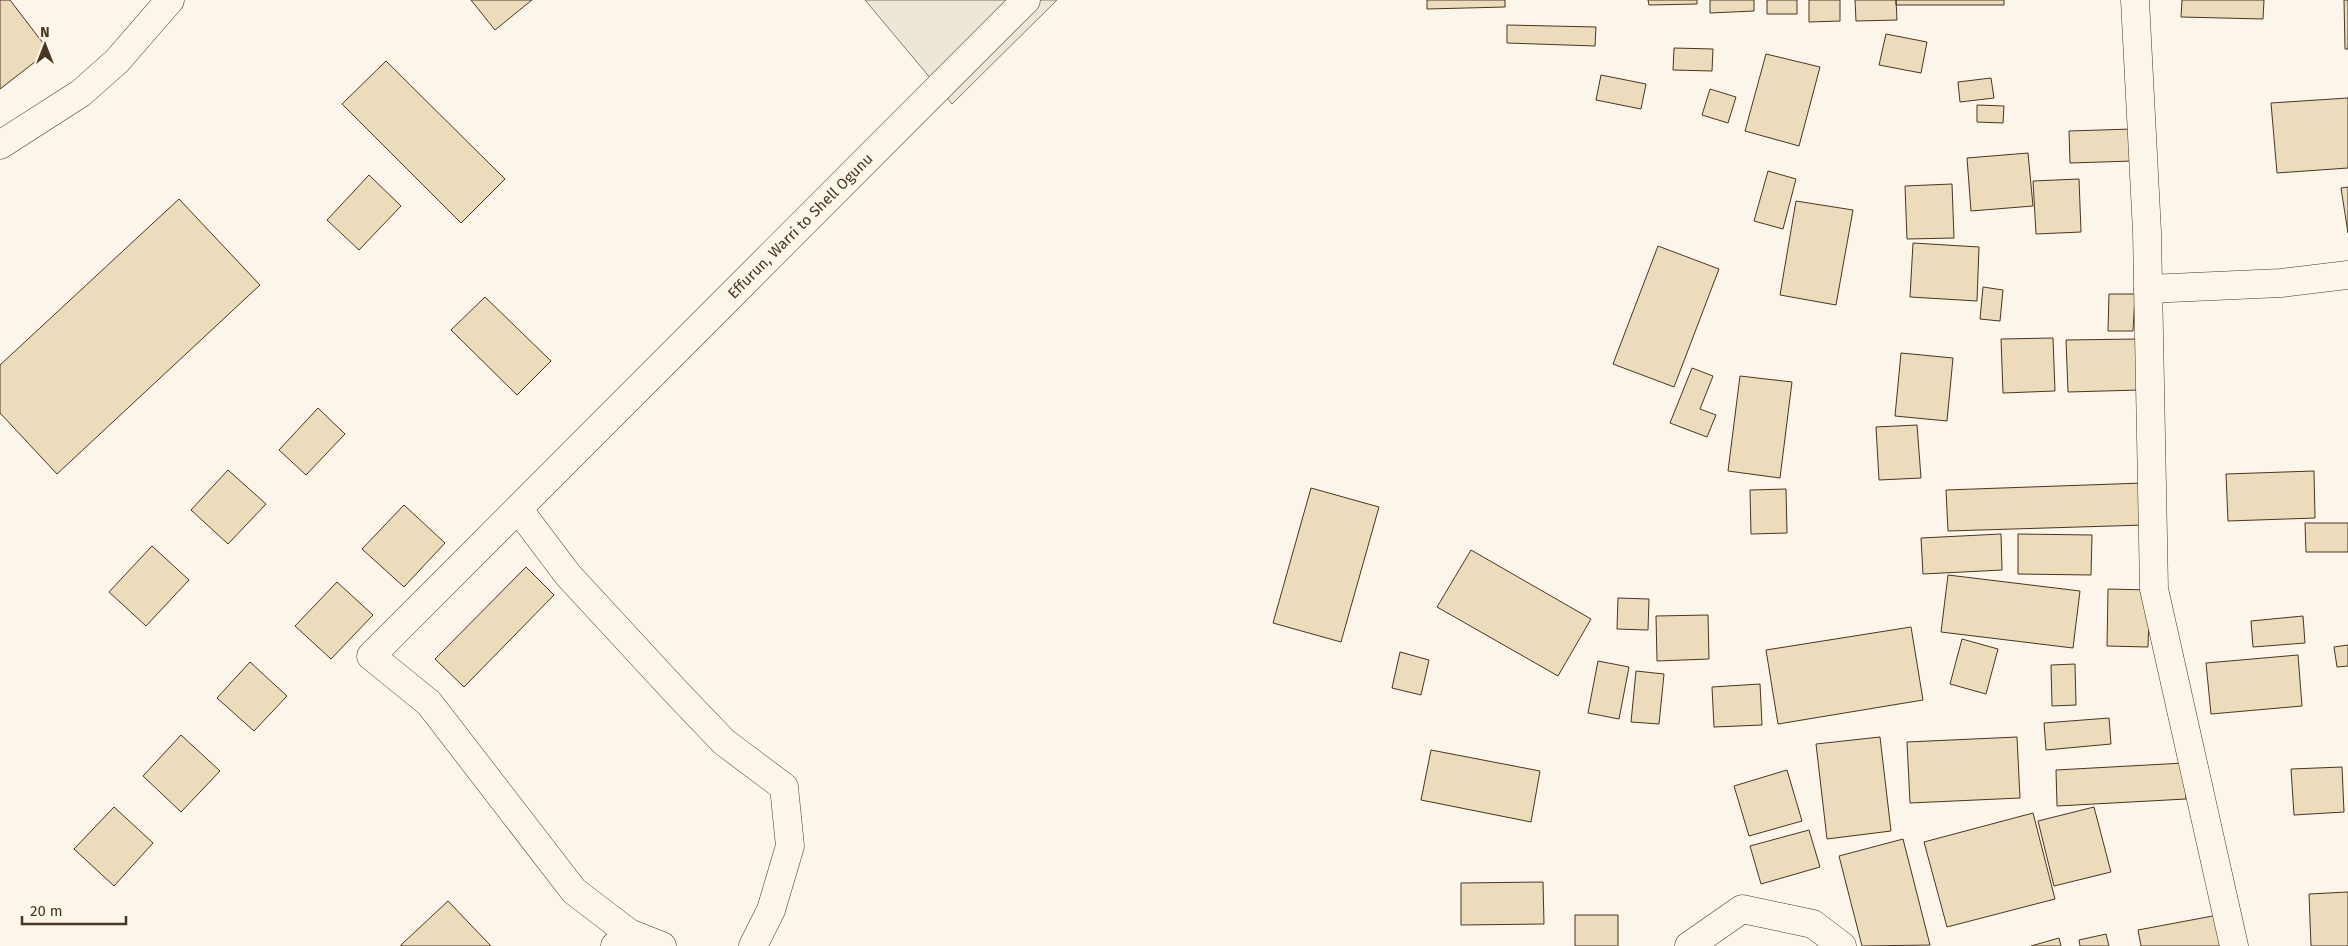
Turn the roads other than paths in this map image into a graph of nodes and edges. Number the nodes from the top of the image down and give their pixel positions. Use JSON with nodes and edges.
{"nodes":[{"id":1,"x":170,"y":0,"type":"edge"},
{"id":2,"x":1026,"y":0,"type":"edge"},
{"id":3,"x":2135,"y":0,"type":"edge"},
{"id":4,"x":0,"y":145,"type":"edge"},
{"id":5,"x":2348,"y":275,"type":"edge"},
{"id":6,"x":2148,"y":288,"type":"junction"},
{"id":7,"x":519,"y":510,"type":"junction"},
{"id":8,"x":622,"y":939,"type":"edge"},
{"id":9,"x":662,"y":946,"type":"edge"},
{"id":10,"x":753,"y":946,"type":"edge"},
{"id":11,"x":1689,"y":946,"type":"edge"},
{"id":12,"x":1842,"y":946,"type":"edge"},
{"id":13,"x":2234,"y":946,"type":"edge"}],
"edges":[{"from":1,"to":4,"type":"street"},
{"from":2,"to":7,"type":"street","name":"Effurun, Warri to Shell Ogunu"},
{"from":3,"to":6,"type":"street"},
{"from":5,"to":6,"type":"street"},
{"from":6,"to":13,"type":"street"},
{"from":7,"to":8,"type":"street","name":"Effurun, Warri to Shell Ogunu"},
{"from":7,"to":10,"type":"street"},
{"from":8,"to":9,"type":"street"},
{"from":11,"to":12,"type":"street"}]}
